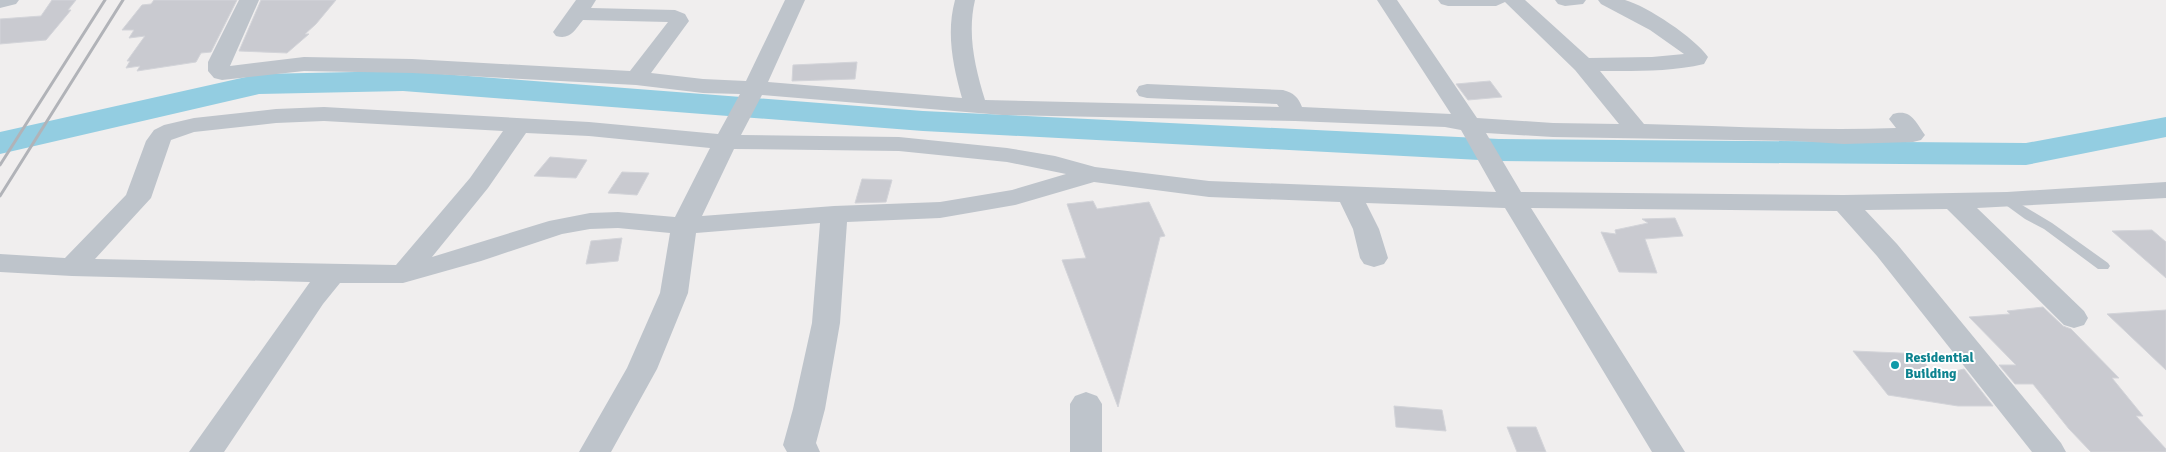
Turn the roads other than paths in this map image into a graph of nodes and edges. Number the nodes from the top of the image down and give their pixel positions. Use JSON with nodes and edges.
{"nodes":[{"id":1,"x":10,"y":0,"type":"edge"},
{"id":2,"x":249,"y":0,"type":"edge"},
{"id":3,"x":795,"y":0,"type":"edge"},
{"id":4,"x":965,"y":0,"type":"edge"},
{"id":5,"x":1387,"y":0,"type":"edge"},
{"id":6,"x":1448,"y":0,"type":"edge"},
{"id":7,"x":1496,"y":0,"type":"edge"},
{"id":8,"x":1513,"y":0,"type":"edge"},
{"id":9,"x":1565,"y":0,"type":"edge"},
{"id":10,"x":1576,"y":0,"type":"edge"},
{"id":11,"x":1608,"y":0,"type":"edge"},
{"id":12,"x":0,"y":2,"type":"edge"},
{"id":13,"x":582,"y":7,"type":"edge"},
{"id":14,"x":563,"y":32,"type":"dead end"},
{"id":15,"x":1583,"y":65,"type":"junction"},
{"id":16,"x":636,"y":78,"type":"junction"},
{"id":17,"x":753,"y":90,"type":"junction"},
{"id":18,"x":1146,"y":91,"type":"dead end"},
{"id":19,"x":976,"y":106,"type":"junction"},
{"id":20,"x":1295,"y":114,"type":"junction"},
{"id":21,"x":1902,"y":119,"type":"dead end"},
{"id":22,"x":520,"y":126,"type":"junction"},
{"id":23,"x":1472,"y":128,"type":"junction"},
{"id":24,"x":1637,"y":131,"type":"junction"},
{"id":25,"x":731,"y":132,"type":"junction"},
{"id":26,"x":1093,"y":174,"type":"junction"},
{"id":27,"x":2166,"y":190,"type":"edge"},
{"id":28,"x":1349,"y":195,"type":"junction"},
{"id":29,"x":1514,"y":200,"type":"junction"},
{"id":30,"x":2007,"y":200,"type":"junction"},
{"id":31,"x":1954,"y":201,"type":"junction"},
{"id":32,"x":1844,"y":203,"type":"junction"},
{"id":33,"x":834,"y":214,"type":"junction"},
{"id":34,"x":684,"y":226,"type":"junction"},
{"id":35,"x":1374,"y":258,"type":"dead end"},
{"id":36,"x":0,"y":263,"type":"edge"},
{"id":37,"x":2103,"y":266,"type":"dead end"},
{"id":38,"x":72,"y":267,"type":"junction"},
{"id":39,"x":332,"y":274,"type":"junction"},
{"id":40,"x":403,"y":274,"type":"junction"},
{"id":41,"x":2074,"y":318,"type":"dead end"},
{"id":42,"x":1086,"y":404,"type":"dead end"},
{"id":43,"x":205,"y":452,"type":"edge"},
{"id":44,"x":595,"y":452,"type":"edge"},
{"id":45,"x":804,"y":452,"type":"edge"},
{"id":46,"x":1086,"y":452,"type":"edge"},
{"id":47,"x":1670,"y":452,"type":"edge"},
{"id":48,"x":2050,"y":452,"type":"edge"}],
"edges":[{"from":1,"to":12,"type":"street"},
{"from":2,"to":16,"type":"street"},
{"from":3,"to":17,"type":"street"},
{"from":4,"to":19,"type":"street"},
{"from":5,"to":23,"type":"street"},
{"from":6,"to":7,"type":"street"},
{"from":8,"to":15,"type":"street"},
{"from":9,"to":10,"type":"street"},
{"from":11,"to":15,"type":"street"},
{"from":13,"to":14,"type":"street"},
{"from":13,"to":16,"type":"street"},
{"from":15,"to":24,"type":"street"},
{"from":16,"to":17,"type":"street"},
{"from":17,"to":19,"type":"street"},
{"from":17,"to":25,"type":"street"},
{"from":18,"to":20,"type":"street"},
{"from":19,"to":20,"type":"street"},
{"from":20,"to":23,"type":"street"},
{"from":21,"to":24,"type":"street"},
{"from":22,"to":25,"type":"street"},
{"from":22,"to":38,"type":"street"},
{"from":22,"to":40,"type":"street"},
{"from":23,"to":24,"type":"street"},
{"from":23,"to":29,"type":"street"},
{"from":25,"to":26,"type":"street"},
{"from":25,"to":34,"type":"street"},
{"from":26,"to":28,"type":"street"},
{"from":26,"to":33,"type":"street"},
{"from":27,"to":30,"type":"street"},
{"from":28,"to":29,"type":"street"},
{"from":28,"to":35,"type":"street"},
{"from":29,"to":32,"type":"street"},
{"from":29,"to":47,"type":"street"},
{"from":30,"to":31,"type":"street"},
{"from":30,"to":37,"type":"lane"},
{"from":31,"to":32,"type":"street"},
{"from":31,"to":41,"type":"street"},
{"from":32,"to":48,"type":"street"},
{"from":33,"to":34,"type":"street"},
{"from":33,"to":45,"type":"street"},
{"from":34,"to":40,"type":"street"},
{"from":34,"to":44,"type":"street"},
{"from":36,"to":38,"type":"street"},
{"from":38,"to":39,"type":"street"},
{"from":39,"to":40,"type":"street"},
{"from":39,"to":43,"type":"street"},
{"from":42,"to":46,"type":"street"}]}
